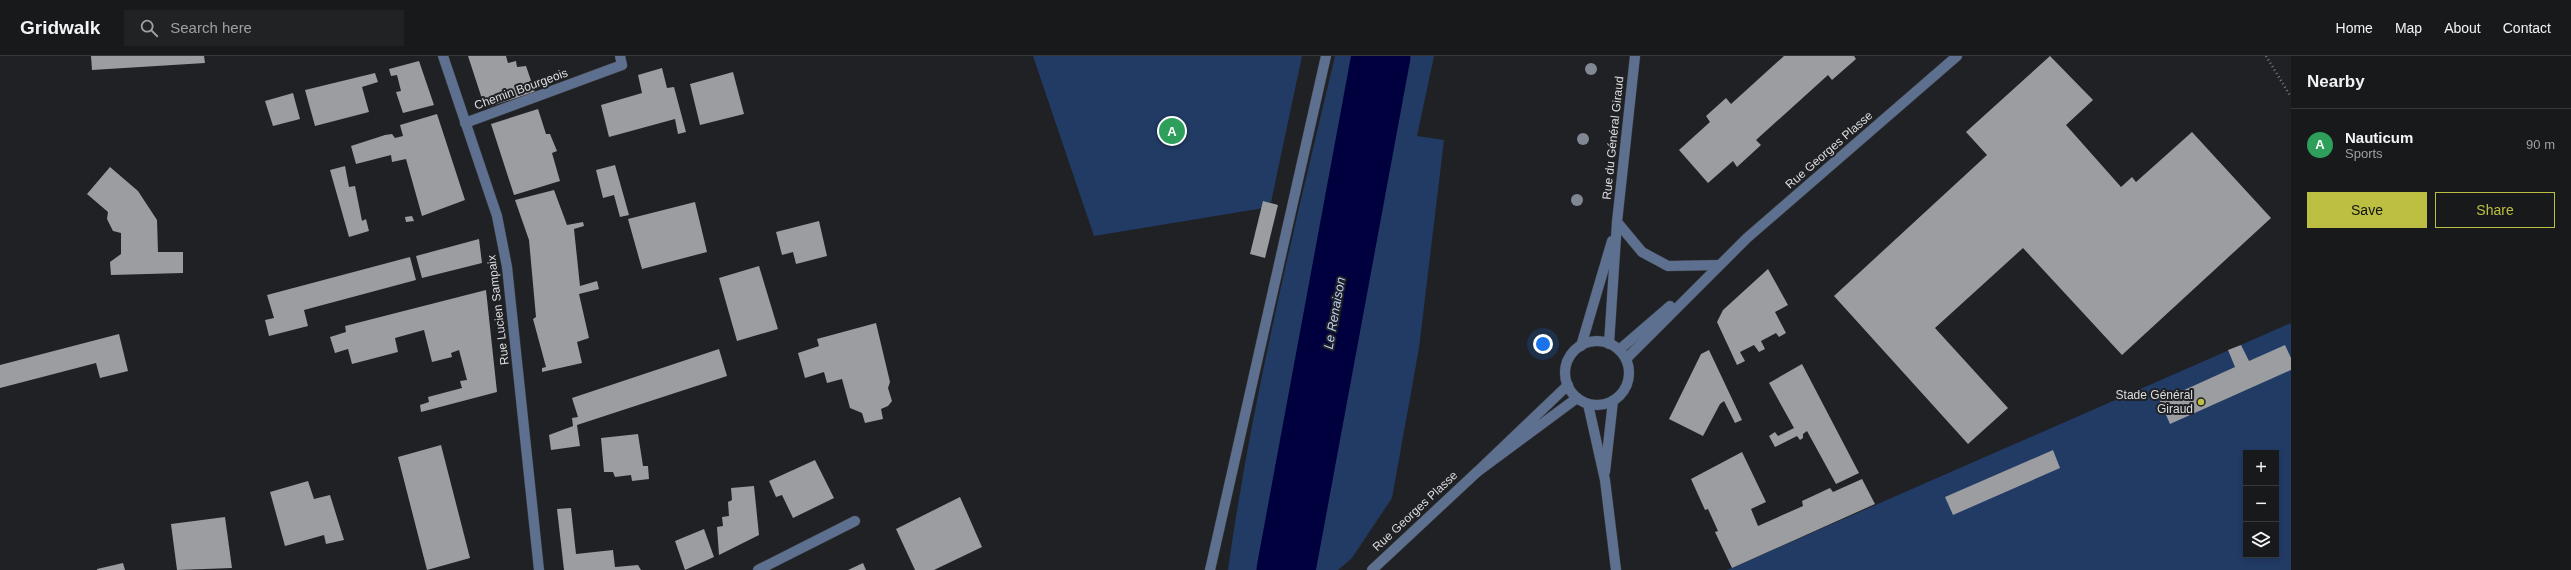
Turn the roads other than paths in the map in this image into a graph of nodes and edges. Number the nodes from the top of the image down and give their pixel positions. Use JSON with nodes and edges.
{"nodes":[{"id":1,"x":443,"y":56,"type":"edge"},
{"id":2,"x":620,"y":56,"type":"edge"},
{"id":3,"x":1326,"y":56,"type":"edge"},
{"id":4,"x":1635,"y":56,"type":"edge"},
{"id":5,"x":1957,"y":56,"type":"edge"},
{"id":6,"x":465,"y":123,"type":"junction"},
{"id":7,"x":1617,"y":222,"type":"junction"},
{"id":8,"x":1718,"y":265,"type":"junction"},
{"id":9,"x":1609,"y":344,"type":"junction"},
{"id":10,"x":1581,"y":346,"type":"junction"},
{"id":11,"x":1619,"y":350,"type":"junction"},
{"id":12,"x":1626,"y":359,"type":"junction"},
{"id":13,"x":1568,"y":385,"type":"junction"},
{"id":14,"x":1577,"y":398,"type":"junction"},
{"id":15,"x":1613,"y":401,"type":"junction"},
{"id":16,"x":1588,"y":404,"type":"junction"},
{"id":17,"x":1477,"y":472,"type":"junction"},
{"id":18,"x":1605,"y":480,"type":"junction"},
{"id":19,"x":855,"y":521,"type":"dead end"},
{"id":20,"x":539,"y":570,"type":"edge"},
{"id":21,"x":758,"y":570,"type":"edge"},
{"id":22,"x":1210,"y":570,"type":"edge"},
{"id":23,"x":1372,"y":570,"type":"edge"},
{"id":24,"x":1616,"y":570,"type":"edge"}],
"edges":[{"from":1,"to":6,"type":"street","name":"Rue Lucien Sampaix"},
{"from":2,"to":6,"type":"street","name":"Chemin Bourgeois"},
{"from":3,"to":22,"type":"street"},
{"from":4,"to":7,"type":"street","name":"Rue du Général Giraud"},
{"from":5,"to":8,"type":"street","name":"Rue Georges Plasse"},
{"from":6,"to":20,"type":"street","name":"Rue Lucien Sampaix"},
{"from":7,"to":8,"type":"street"},
{"from":7,"to":9,"type":"street","name":"Rue du Général Giraud"},
{"from":7,"to":10,"type":"street","name":"Rue du Général Giraud"},
{"from":8,"to":11,"type":"street","name":"Rue Georges Plasse"},
{"from":8,"to":12,"type":"street","name":"Rue Georges Plasse"},
{"from":9,"to":10,"type":"street"},
{"from":9,"to":11,"type":"street"},
{"from":10,"to":13,"type":"street"},
{"from":11,"to":12,"type":"street"},
{"from":12,"to":15,"type":"street"},
{"from":13,"to":14,"type":"street"},
{"from":13,"to":17,"type":"street","name":"Rue Georges Plasse"},
{"from":14,"to":16,"type":"street"},
{"from":14,"to":17,"type":"street","name":"Rue Georges Plasse"},
{"from":15,"to":16,"type":"street"},
{"from":15,"to":18,"type":"street"},
{"from":16,"to":18,"type":"street"},
{"from":17,"to":23,"type":"street","name":"Rue Georges Plasse"},
{"from":18,"to":24,"type":"street"},
{"from":19,"to":21,"type":"street"}]}
